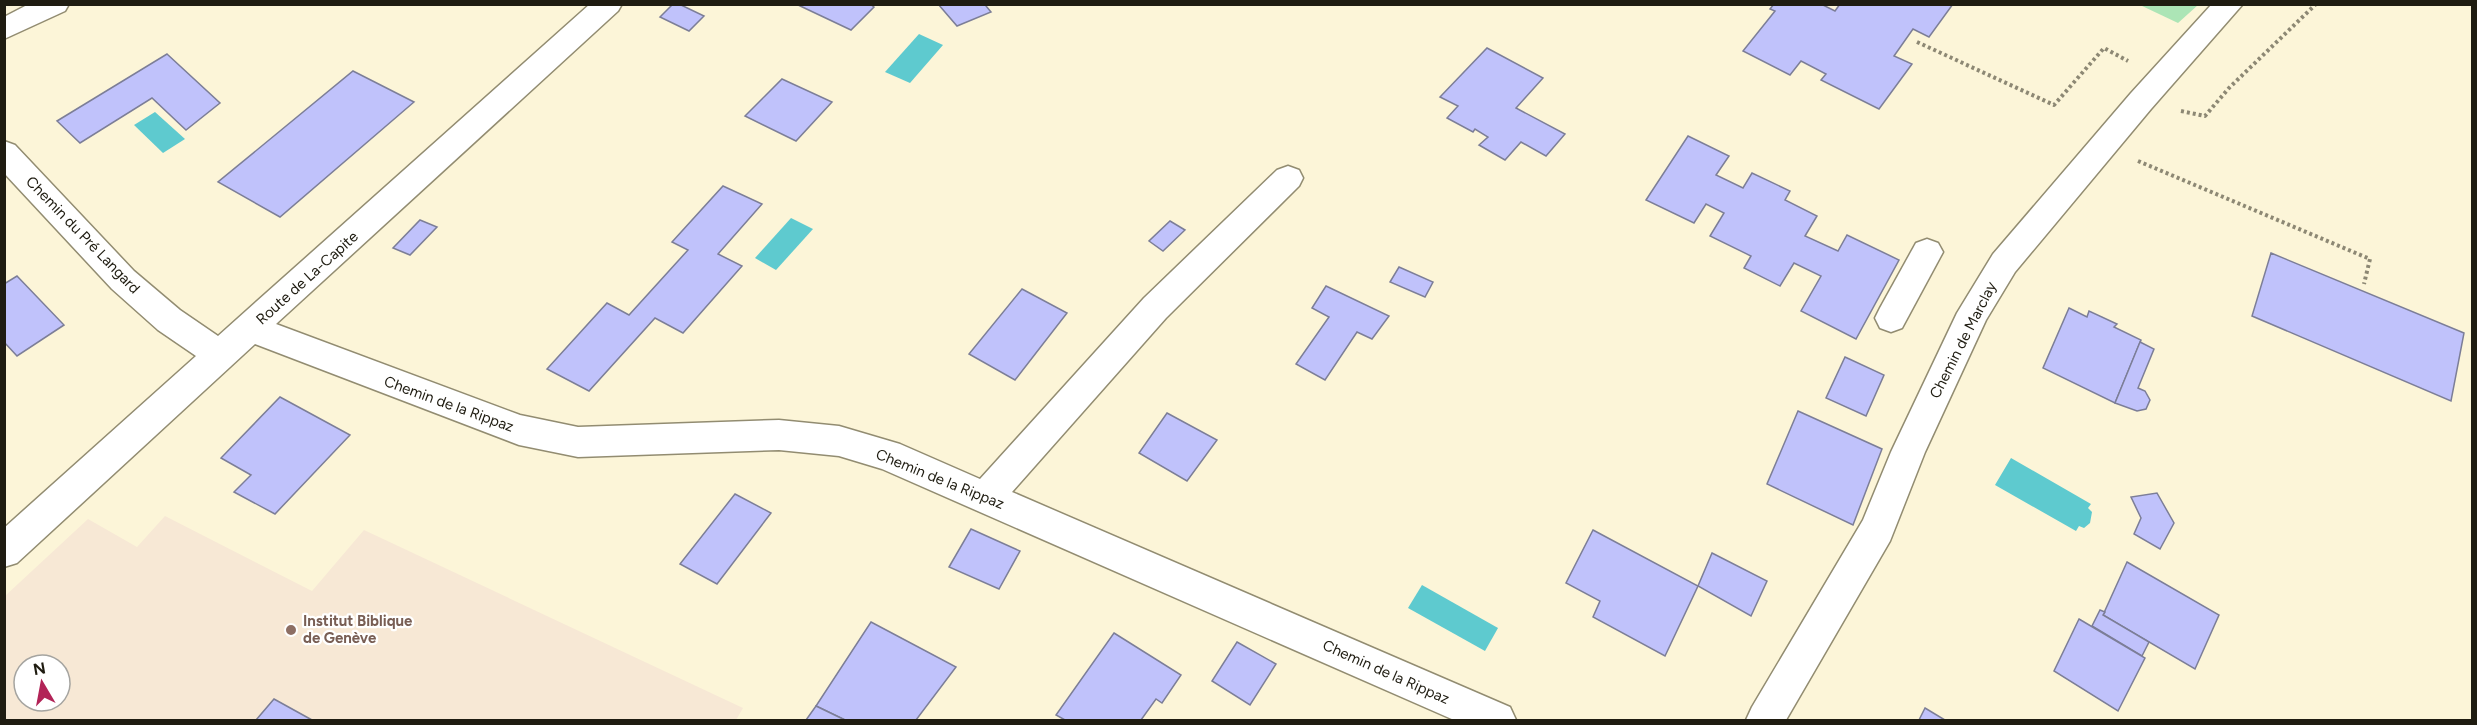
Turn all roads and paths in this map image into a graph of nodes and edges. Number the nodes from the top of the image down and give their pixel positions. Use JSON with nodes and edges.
{"nodes":[{"id":1,"x":55,"y":4,"type":"edge"},
{"id":2,"x":608,"y":4,"type":"edge"},
{"id":3,"x":2229,"y":4,"type":"edge"},
{"id":4,"x":2316,"y":4,"type":"edge"},
{"id":5,"x":4,"y":29,"type":"edge"},
{"id":6,"x":1917,"y":42,"type":"dead end"},
{"id":7,"x":2125,"y":59,"type":"dead end"},
{"id":8,"x":2141,"y":101,"type":"junction"},
{"id":9,"x":4,"y":153,"type":"edge"},
{"id":10,"x":2129,"y":158,"type":"dead end"},
{"id":11,"x":1288,"y":178,"type":"dead end"},
{"id":12,"x":1927,"y":252,"type":"dead end"},
{"id":13,"x":2364,"y":284,"type":"dead end"},
{"id":14,"x":1891,"y":318,"type":"dead end"},
{"id":15,"x":251,"y":329,"type":"junction"},
{"id":16,"x":221,"y":356,"type":"junction"},
{"id":17,"x":986,"y":498,"type":"junction"},
{"id":18,"x":4,"y":551,"type":"edge"},
{"id":19,"x":1497,"y":720,"type":"edge"},
{"id":20,"x":1765,"y":720,"type":"edge"}],
"edges":[{"from":1,"to":5,"type":"street"},
{"from":2,"to":15,"type":"street","name":"Route de La-Capite"},
{"from":3,"to":8,"type":"street","name":"Chemin de Marclay"},
{"from":4,"to":8,"type":"path"},
{"from":6,"to":7,"type":"path"},
{"from":8,"to":20,"type":"street","name":"Chemin de Marclay"},
{"from":9,"to":16,"type":"street","name":"Chemin du Pré Langard"},
{"from":10,"to":13,"type":"path"},
{"from":11,"to":17,"type":"street"},
{"from":12,"to":14,"type":"street"},
{"from":15,"to":16,"type":"street","name":"Route de La-Capite"},
{"from":15,"to":17,"type":"street","name":"Chemin de la Rippaz"},
{"from":16,"to":18,"type":"street","name":"Route de La-Capite"},
{"from":17,"to":19,"type":"street","name":"Chemin de la Rippaz"}]}
